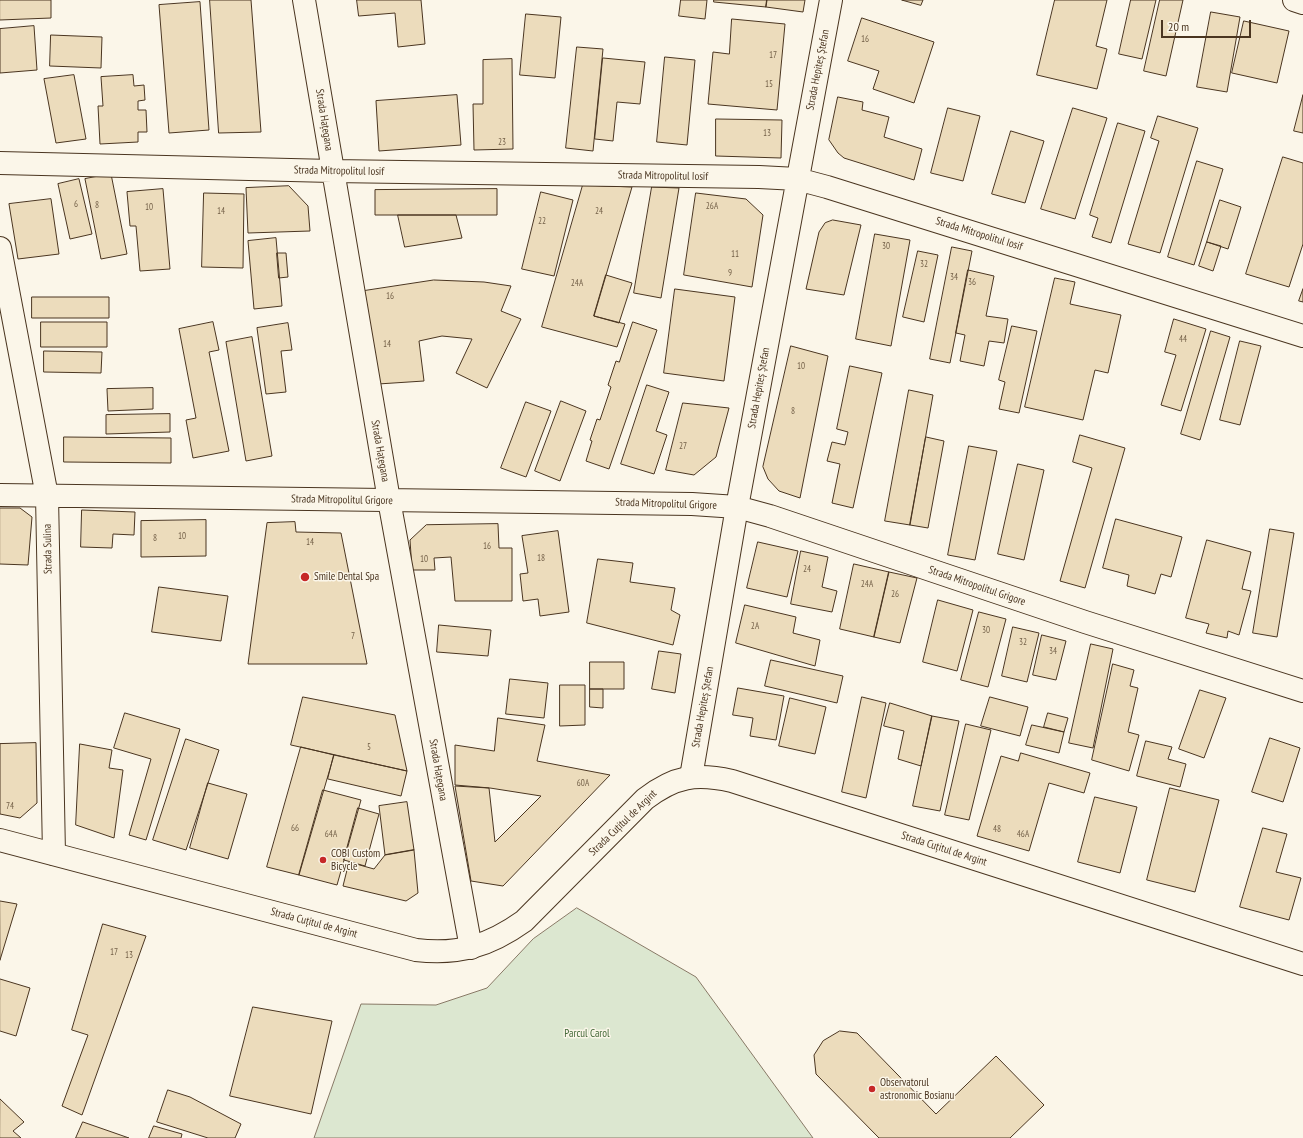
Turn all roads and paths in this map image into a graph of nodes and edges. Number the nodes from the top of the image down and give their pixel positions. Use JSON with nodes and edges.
{"nodes":[{"id":1,"x":304,"y":0,"type":"edge"},
{"id":2,"x":830,"y":0,"type":"edge"},
{"id":3,"x":1294,"y":0,"type":"edge"},
{"id":4,"x":1303,"y":3,"type":"edge"},
{"id":5,"x":0,"y":163,"type":"edge"},
{"id":6,"x":332,"y":171,"type":"junction"},
{"id":7,"x":797,"y":180,"type":"junction"},
{"id":8,"x":0,"y":248,"type":"edge"},
{"id":9,"x":1303,"y":336,"type":"edge"},
{"id":10,"x":0,"y":495,"type":"edge"},
{"id":11,"x":47,"y":496,"type":"junction"},
{"id":12,"x":389,"y":500,"type":"junction"},
{"id":13,"x":737,"y":507,"type":"junction"},
{"id":14,"x":1303,"y":691,"type":"edge"},
{"id":15,"x":691,"y":777,"type":"junction"},
{"id":16,"x":0,"y":840,"type":"edge"},
{"id":17,"x":0,"y":850,"type":"edge"},
{"id":18,"x":54,"y":854,"type":"junction"},
{"id":19,"x":472,"y":948,"type":"junction"},
{"id":20,"x":1303,"y":964,"type":"edge"}],
"edges":[{"from":1,"to":6,"type":"street","name":"Strada Hațegana"},
{"from":2,"to":7,"type":"street","name":"Strada Hepiteș Ștefan"},
{"from":3,"to":4,"type":"street"},
{"from":5,"to":6,"type":"street","name":"Strada Mitropolitul Iosif"},
{"from":6,"to":7,"type":"street","name":"Strada Mitropolitul Iosif"},
{"from":6,"to":12,"type":"street","name":"Strada Hațegana"},
{"from":7,"to":9,"type":"street","name":"Strada Mitropolitul Iosif"},
{"from":7,"to":13,"type":"street","name":"Strada Hepiteș Ștefan"},
{"from":8,"to":11,"type":"street","name":"Strada Sulina"},
{"from":10,"to":11,"type":"street","name":"Strada Mitropolitul Grigore"},
{"from":11,"to":12,"type":"street","name":"Strada Mitropolitul Grigore"},
{"from":11,"to":18,"type":"street","name":"Strada Sulina"},
{"from":12,"to":13,"type":"street","name":"Strada Mitropolitul Grigore"},
{"from":12,"to":19,"type":"street","name":"Strada Hațegana"},
{"from":13,"to":14,"type":"street","name":"Strada Mitropolitul Grigore"},
{"from":13,"to":15,"type":"street","name":"Strada Hepiteș Ștefan"},
{"from":15,"to":19,"type":"street","name":"Strada Cuțitul de Argint"},
{"from":15,"to":20,"type":"street","name":"Strada Cuțitul de Argint"},
{"from":16,"to":18,"type":"street","name":"Strada Cuțitul de Argint"},
{"from":17,"to":18,"type":"street","name":"Strada Cuțitul de Argint"},
{"from":18,"to":19,"type":"street","name":"Strada Cuțitul de Argint"}]}
